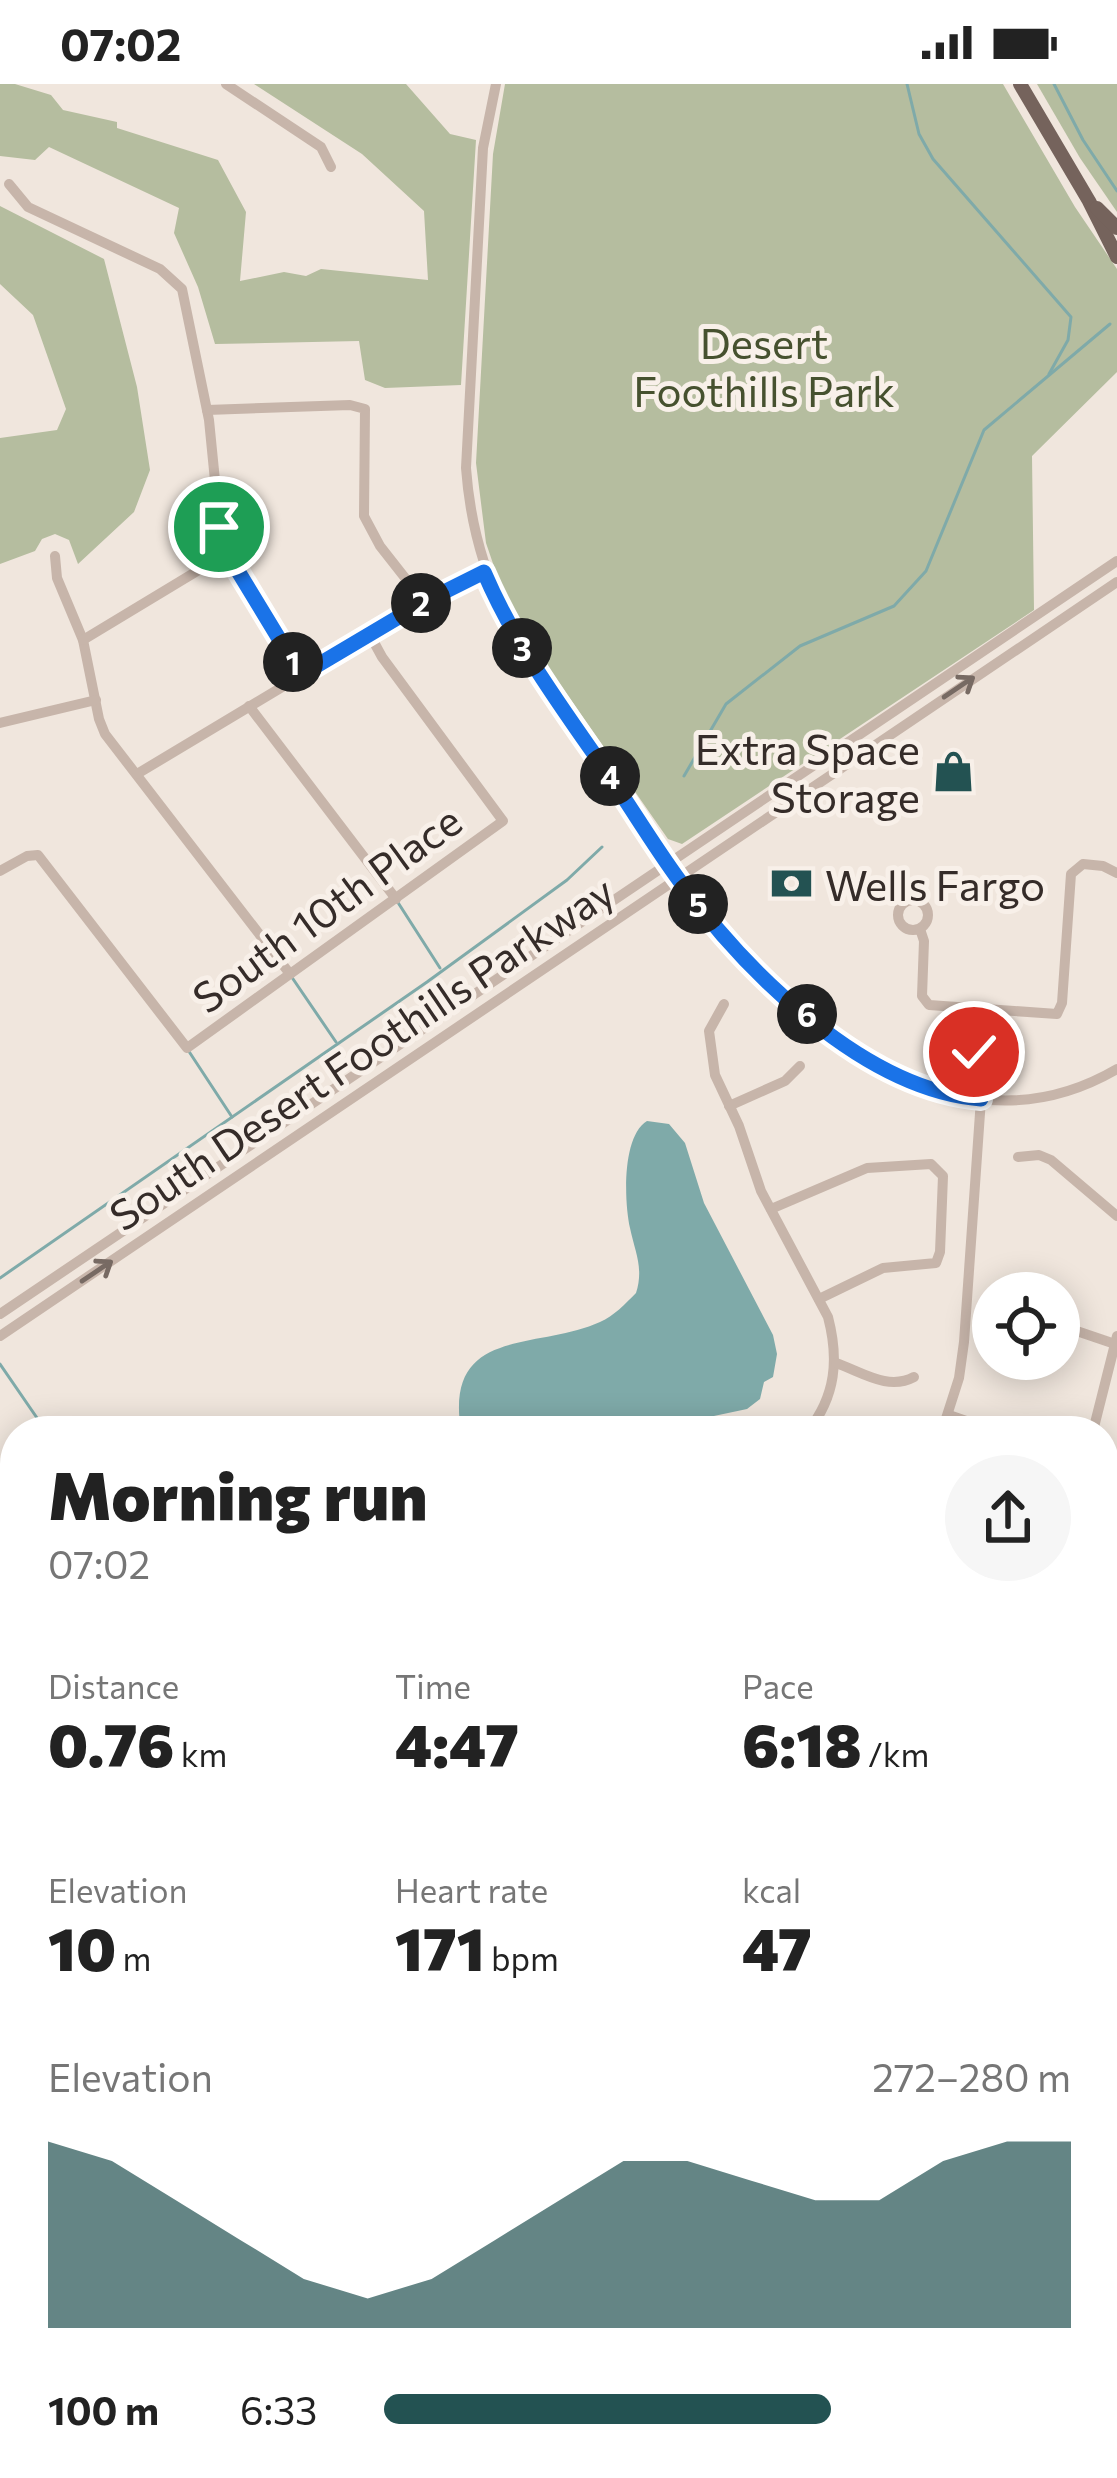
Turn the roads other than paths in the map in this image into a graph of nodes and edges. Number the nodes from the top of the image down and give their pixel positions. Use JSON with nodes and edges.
{"nodes":[{"id":1,"x":226,"y":84,"type":"edge"},
{"id":2,"x":496,"y":84,"type":"edge"},
{"id":3,"x":1020,"y":84,"type":"edge"},
{"id":4,"x":331,"y":167,"type":"dead end"},
{"id":5,"x":9,"y":184,"type":"dead end"},
{"id":6,"x":1089,"y":201,"type":"junction"},
{"id":7,"x":1117,"y":228,"type":"edge"},
{"id":8,"x":1117,"y":257,"type":"edge"},
{"id":9,"x":207,"y":410,"type":"junction"},
{"id":10,"x":227,"y":553,"type":"junction"},
{"id":11,"x":55,"y":556,"type":"dead end"},
{"id":12,"x":1117,"y":561,"type":"edge"},
{"id":13,"x":484,"y":572,"type":"junction"},
{"id":14,"x":1117,"y":581,"type":"edge"},
{"id":15,"x":424,"y":602,"type":"junction"},
{"id":16,"x":370,"y":635,"type":"junction"},
{"id":17,"x":82,"y":640,"type":"junction"},
{"id":18,"x":301,"y":675,"type":"junction"},
{"id":19,"x":96,"y":700,"type":"junction"},
{"id":20,"x":249,"y":706,"type":"junction"},
{"id":21,"x":0,"y":723,"type":"edge"},
{"id":22,"x":137,"y":774,"type":"junction"},
{"id":23,"x":668,"y":863,"type":"junction"},
{"id":24,"x":0,"y":871,"type":"edge"},
{"id":25,"x":1117,"y":873,"type":"edge"},
{"id":26,"x":678,"y":879,"type":"junction"},
{"id":27,"x":396,"y":899,"type":"junction"},
{"id":28,"x":920,"y":929,"type":"dead end"},
{"id":29,"x":290,"y":974,"type":"junction"},
{"id":30,"x":724,"y":1004,"type":"dead end"},
{"id":31,"x":990,"y":1010,"type":"junction"},
{"id":32,"x":987,"y":1044,"type":"junction"},
{"id":33,"x":800,"y":1066,"type":"dead end"},
{"id":34,"x":1117,"y":1069,"type":"edge"},
{"id":35,"x":981,"y":1099,"type":"junction"},
{"id":36,"x":729,"y":1106,"type":"junction"},
{"id":37,"x":1018,"y":1157,"type":"dead end"},
{"id":38,"x":202,"y":1177,"type":"junction"},
{"id":39,"x":214,"y":1192,"type":"junction"},
{"id":40,"x":772,"y":1209,"type":"junction"},
{"id":41,"x":1117,"y":1216,"type":"edge"},
{"id":42,"x":819,"y":1299,"type":"junction"},
{"id":43,"x":0,"y":1314,"type":"edge"},
{"id":44,"x":1080,"y":1331,"type":"edge"},
{"id":45,"x":0,"y":1336,"type":"edge"},
{"id":46,"x":1116,"y":1340,"type":"edge"},
{"id":47,"x":836,"y":1363,"type":"junction"},
{"id":48,"x":914,"y":1377,"type":"dead end"},
{"id":49,"x":949,"y":1415,"type":"joint"},
{"id":50,"x":820,"y":1416,"type":"edge"},
{"id":51,"x":952,"y":1416,"type":"edge"},
{"id":52,"x":1097,"y":1416,"type":"edge"}],
"edges":[{"from":1,"to":4,"type":"street"},
{"from":2,"to":13,"type":"street"},
{"from":3,"to":6,"type":"main road"},
{"from":5,"to":9,"type":"street"},
{"from":6,"to":7,"type":"main road"},
{"from":6,"to":8,"type":"main road"},
{"from":9,"to":10,"type":"street"},
{"from":9,"to":15,"type":"street"},
{"from":10,"to":17,"type":"street"},
{"from":10,"to":18,"type":"street"},
{"from":11,"to":17,"type":"street"},
{"from":12,"to":23,"type":"street","name":"South Desert Foothills Parkway"},
{"from":13,"to":15,"type":"street"},
{"from":13,"to":23,"type":"street"},
{"from":26,"to":14,"type":"street","name":"South Desert Foothills Parkway","one_way":true},
{"from":15,"to":16,"type":"street"},
{"from":16,"to":18,"type":"street"},
{"from":16,"to":27,"type":"street","name":"South 10th Place"},
{"from":17,"to":19,"type":"street"},
{"from":18,"to":20,"type":"street"},
{"from":19,"to":21,"type":"street"},
{"from":19,"to":22,"type":"street"},
{"from":20,"to":22,"type":"street"},
{"from":20,"to":27,"type":"street"},
{"from":22,"to":29,"type":"street"},
{"from":23,"to":26,"type":"street"},
{"from":23,"to":38,"type":"street","name":"South Desert Foothills Parkway"},
{"from":24,"to":29,"type":"street","name":"South 10th Place"},
{"from":25,"to":31,"type":"street"},
{"from":26,"to":35,"type":"street"},
{"from":26,"to":39,"type":"street","name":"South Desert Foothills Parkway"},
{"from":27,"to":29,"type":"street","name":"South 10th Place"},
{"from":28,"to":31,"type":"street"},
{"from":30,"to":36,"type":"street"},
{"from":31,"to":32,"type":"street"},
{"from":32,"to":35,"type":"street"},
{"from":32,"to":35,"type":"street"},
{"from":33,"to":36,"type":"street"},
{"from":34,"to":35,"type":"street"},
{"from":35,"to":49,"type":"street"},
{"from":36,"to":40,"type":"street"},
{"from":37,"to":41,"type":"street"},
{"from":38,"to":39,"type":"street"},
{"from":38,"to":43,"type":"street","name":"South Desert Foothills Parkway"},
{"from":45,"to":39,"type":"street","name":"South Desert Foothills Parkway","one_way":true},
{"from":40,"to":42,"type":"street"},
{"from":40,"to":42,"type":"street"},
{"from":42,"to":47,"type":"street"},
{"from":44,"to":46,"type":"street"},
{"from":46,"to":52,"type":"street"},
{"from":47,"to":48,"type":"street"},
{"from":47,"to":50,"type":"street"},
{"from":49,"to":51,"type":"street"}]}
